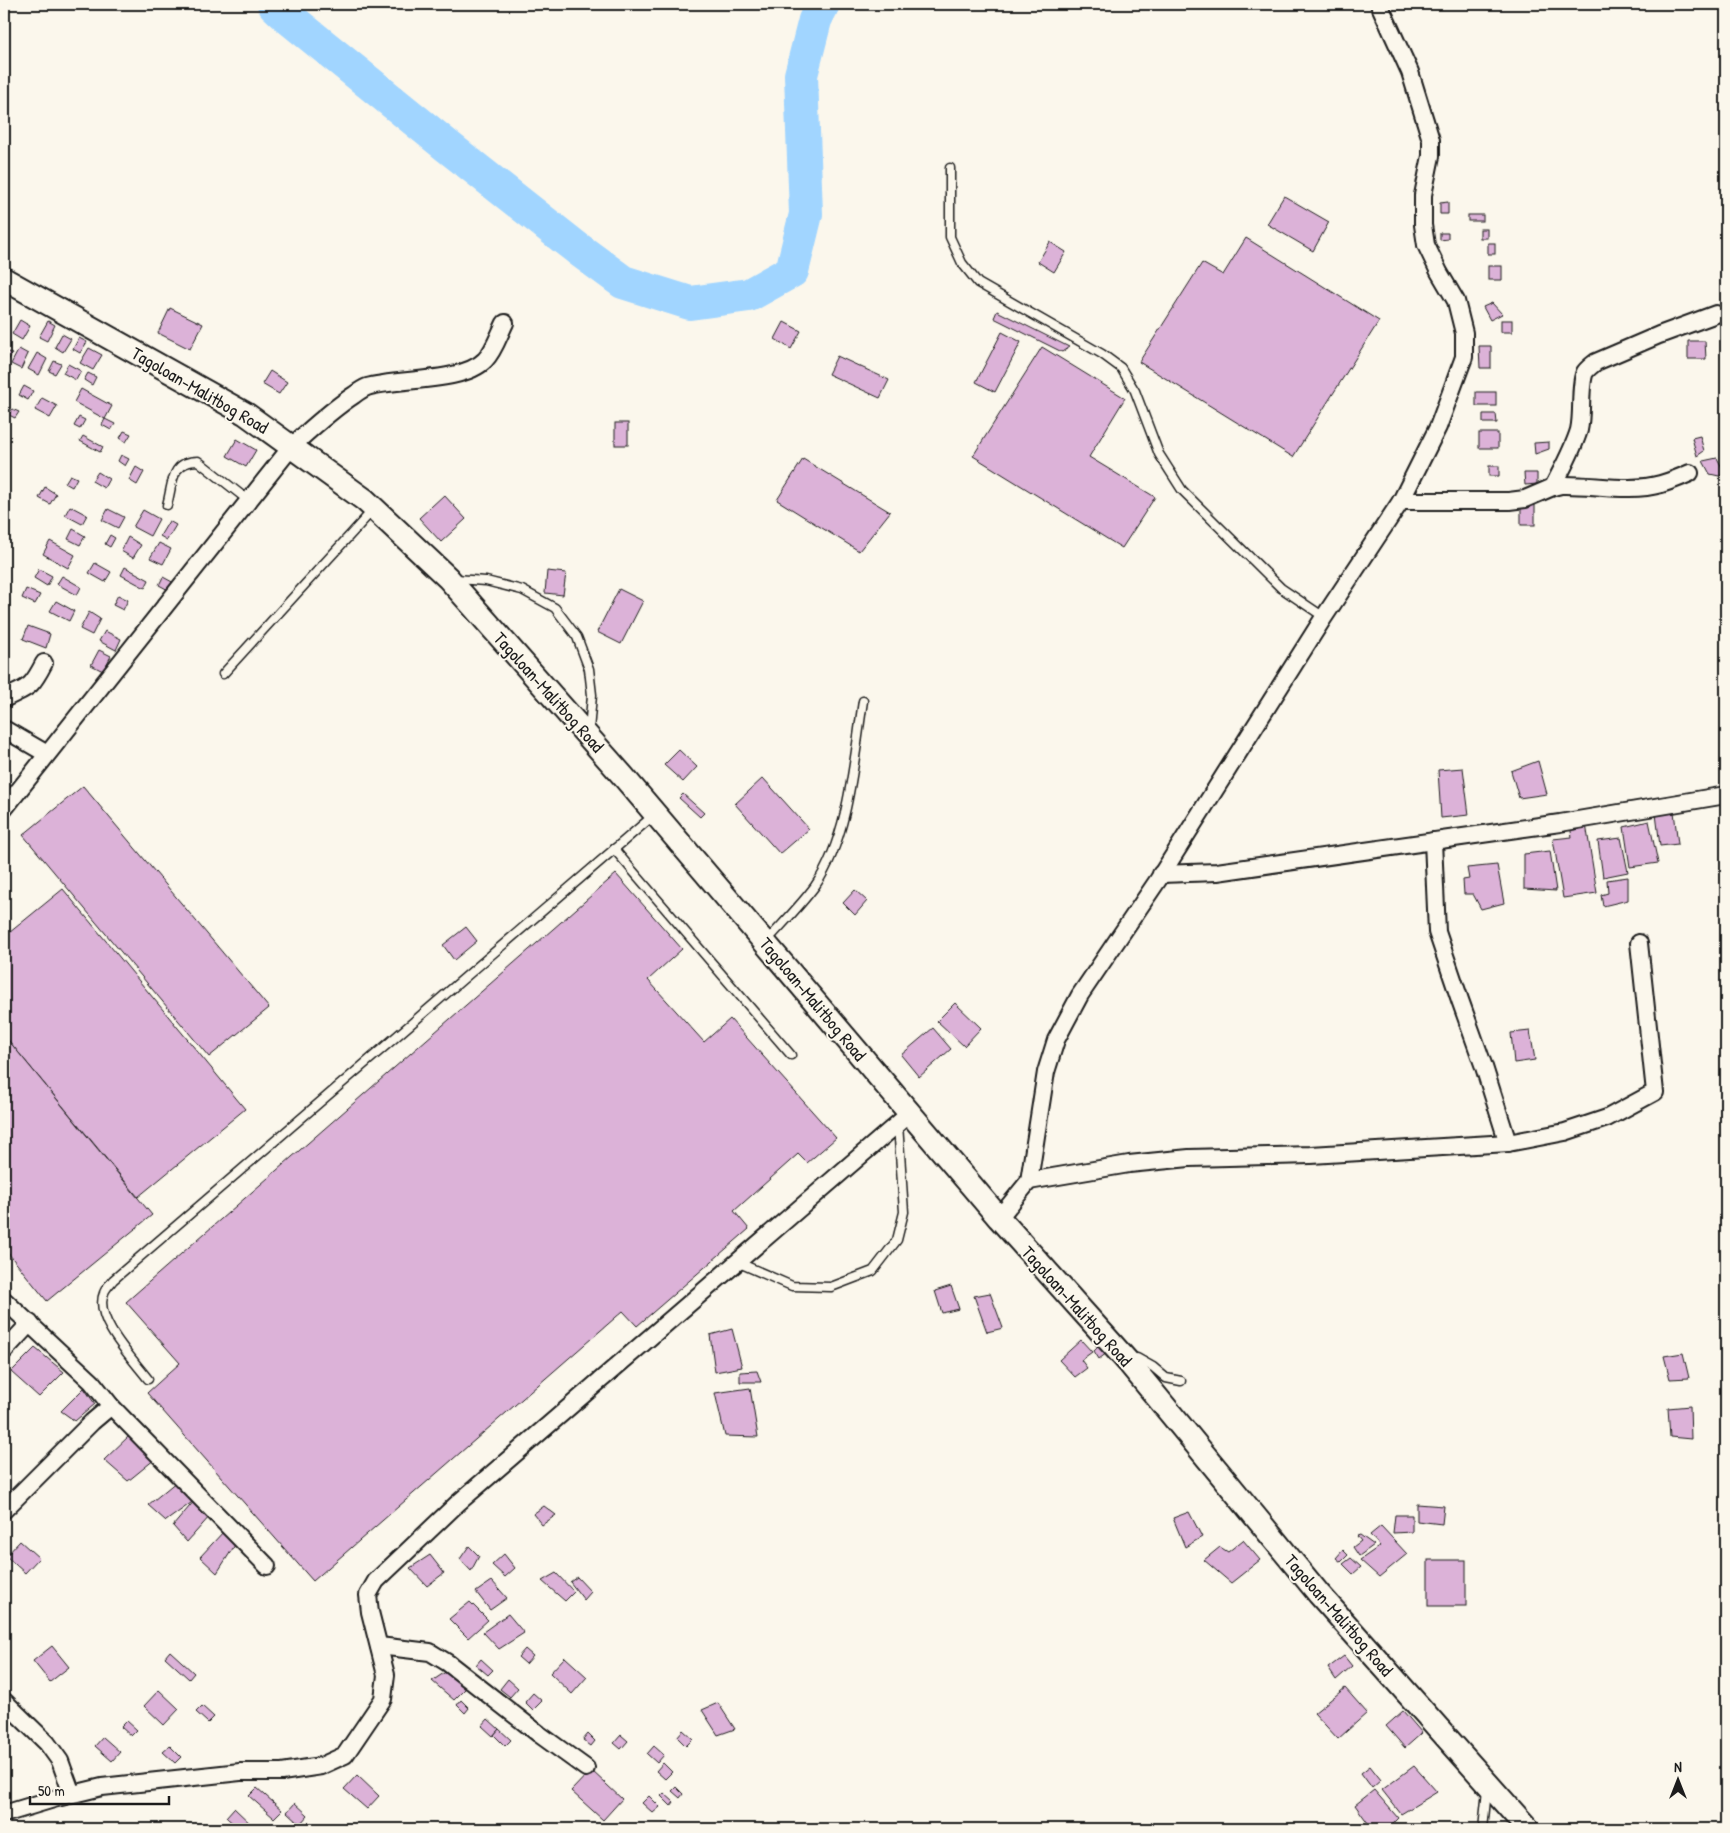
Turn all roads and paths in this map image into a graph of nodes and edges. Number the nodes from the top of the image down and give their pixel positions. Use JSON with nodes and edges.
{"nodes":[{"id":1,"x":1379,"y":4,"type":"edge"},
{"id":2,"x":950,"y":168,"type":"dead end"},
{"id":3,"x":4,"y":279,"type":"edge"},
{"id":4,"x":1716,"y":314,"type":"dead end"},
{"id":5,"x":505,"y":323,"type":"dead end"},
{"id":6,"x":292,"y":446,"type":"junction"},
{"id":7,"x":1690,"y":473,"type":"dead end"},
{"id":8,"x":1553,"y":487,"type":"junction"},
{"id":9,"x":249,"y":500,"type":"junction"},
{"id":10,"x":1401,"y":502,"type":"junction"},
{"id":11,"x":167,"y":506,"type":"dead end"},
{"id":12,"x":374,"y":509,"type":"junction"},
{"id":13,"x":448,"y":578,"type":"junction"},
{"id":14,"x":1324,"y":617,"type":"junction"},
{"id":15,"x":44,"y":663,"type":"dead end"},
{"id":16,"x":223,"y":674,"type":"dead end"},
{"id":17,"x":4,"y":699,"type":"edge"},
{"id":18,"x":863,"y":701,"type":"dead end"},
{"id":19,"x":4,"y":729,"type":"edge"},
{"id":20,"x":588,"y":736,"type":"junction"},
{"id":21,"x":47,"y":754,"type":"junction"},
{"id":22,"x":1726,"y":795,"type":"edge"},
{"id":23,"x":4,"y":809,"type":"edge"},
{"id":24,"x":656,"y":814,"type":"junction"},
{"id":25,"x":1433,"y":842,"type":"junction"},
{"id":26,"x":614,"y":849,"type":"junction"},
{"id":27,"x":1162,"y":874,"type":"junction"},
{"id":28,"x":766,"y":943,"type":"junction"},
{"id":29,"x":1640,"y":943,"type":"dead end"},
{"id":30,"x":790,"y":1055,"type":"dead end"},
{"id":31,"x":904,"y":1118,"type":"junction"},
{"id":32,"x":1508,"y":1143,"type":"junction"},
{"id":33,"x":1029,"y":1181,"type":"junction"},
{"id":34,"x":999,"y":1218,"type":"junction"},
{"id":35,"x":737,"y":1262,"type":"junction"},
{"id":36,"x":4,"y":1300,"type":"edge"},
{"id":37,"x":30,"y":1323,"type":"junction"},
{"id":38,"x":4,"y":1352,"type":"edge"},
{"id":39,"x":1129,"y":1363,"type":"junction"},
{"id":40,"x":148,"y":1379,"type":"dead end"},
{"id":41,"x":1181,"y":1381,"type":"dead end"},
{"id":42,"x":111,"y":1406,"type":"junction"},
{"id":43,"x":4,"y":1510,"type":"edge"},
{"id":44,"x":267,"y":1566,"type":"dead end"},
{"id":45,"x":379,"y":1646,"type":"junction"},
{"id":46,"x":4,"y":1701,"type":"edge"},
{"id":47,"x":586,"y":1768,"type":"dead end"},
{"id":48,"x":1487,"y":1783,"type":"junction"},
{"id":49,"x":72,"y":1794,"type":"junction"},
{"id":50,"x":4,"y":1814,"type":"edge"},
{"id":51,"x":1483,"y":1829,"type":"edge"},
{"id":52,"x":1528,"y":1829,"type":"edge"}],
"edges":[{"from":1,"to":10,"type":"street"},
{"from":2,"to":14,"type":"lane"},
{"from":3,"to":6,"type":"main road","name":"Tagoloan-Malitbog Road"},
{"from":4,"to":8,"type":"street"},
{"from":5,"to":6,"type":"street"},
{"from":6,"to":9,"type":"street"},
{"from":6,"to":12,"type":"main road","name":"Tagoloan-Malitbog Road"},
{"from":7,"to":8,"type":"street"},
{"from":8,"to":10,"type":"street"},
{"from":9,"to":11,"type":"lane"},
{"from":9,"to":21,"type":"street"},
{"from":10,"to":14,"type":"street"},
{"from":12,"to":13,"type":"main road","name":"Tagoloan-Malitbog Road"},
{"from":12,"to":16,"type":"lane"},
{"from":13,"to":20,"type":"main road","name":"Tagoloan-Malitbog Road"},
{"from":13,"to":20,"type":"lane"},
{"from":14,"to":27,"type":"street"},
{"from":15,"to":17,"type":"street"},
{"from":18,"to":28,"type":"lane"},
{"from":19,"to":21,"type":"street"},
{"from":20,"to":24,"type":"main road","name":"Tagoloan-Malitbog Road"},
{"from":21,"to":23,"type":"street"},
{"from":22,"to":25,"type":"street"},
{"from":24,"to":26,"type":"lane"},
{"from":24,"to":28,"type":"main road","name":"Tagoloan-Malitbog Road"},
{"from":25,"to":27,"type":"street"},
{"from":25,"to":32,"type":"street"},
{"from":26,"to":30,"type":"lane"},
{"from":26,"to":40,"type":"lane"},
{"from":27,"to":33,"type":"street"},
{"from":28,"to":31,"type":"main road","name":"Tagoloan-Malitbog Road"},
{"from":29,"to":32,"type":"street"},
{"from":31,"to":34,"type":"main road","name":"Tagoloan-Malitbog Road"},
{"from":31,"to":35,"type":"street"},
{"from":31,"to":35,"type":"lane"},
{"from":32,"to":33,"type":"street"},
{"from":33,"to":34,"type":"street"},
{"from":34,"to":39,"type":"main road","name":"Tagoloan-Malitbog Road"},
{"from":35,"to":45,"type":"street"},
{"from":36,"to":37,"type":"street"},
{"from":37,"to":38,"type":"street"},
{"from":37,"to":42,"type":"street"},
{"from":39,"to":41,"type":"lane"},
{"from":39,"to":48,"type":"main road","name":"Tagoloan-Malitbog Road"},
{"from":42,"to":43,"type":"street"},
{"from":42,"to":44,"type":"street"},
{"from":45,"to":47,"type":"street"},
{"from":45,"to":49,"type":"street"},
{"from":46,"to":49,"type":"street"},
{"from":48,"to":51,"type":"lane"},
{"from":48,"to":52,"type":"main road","name":"Tagoloan-Malitbog Road"},
{"from":49,"to":50,"type":"street"}]}
